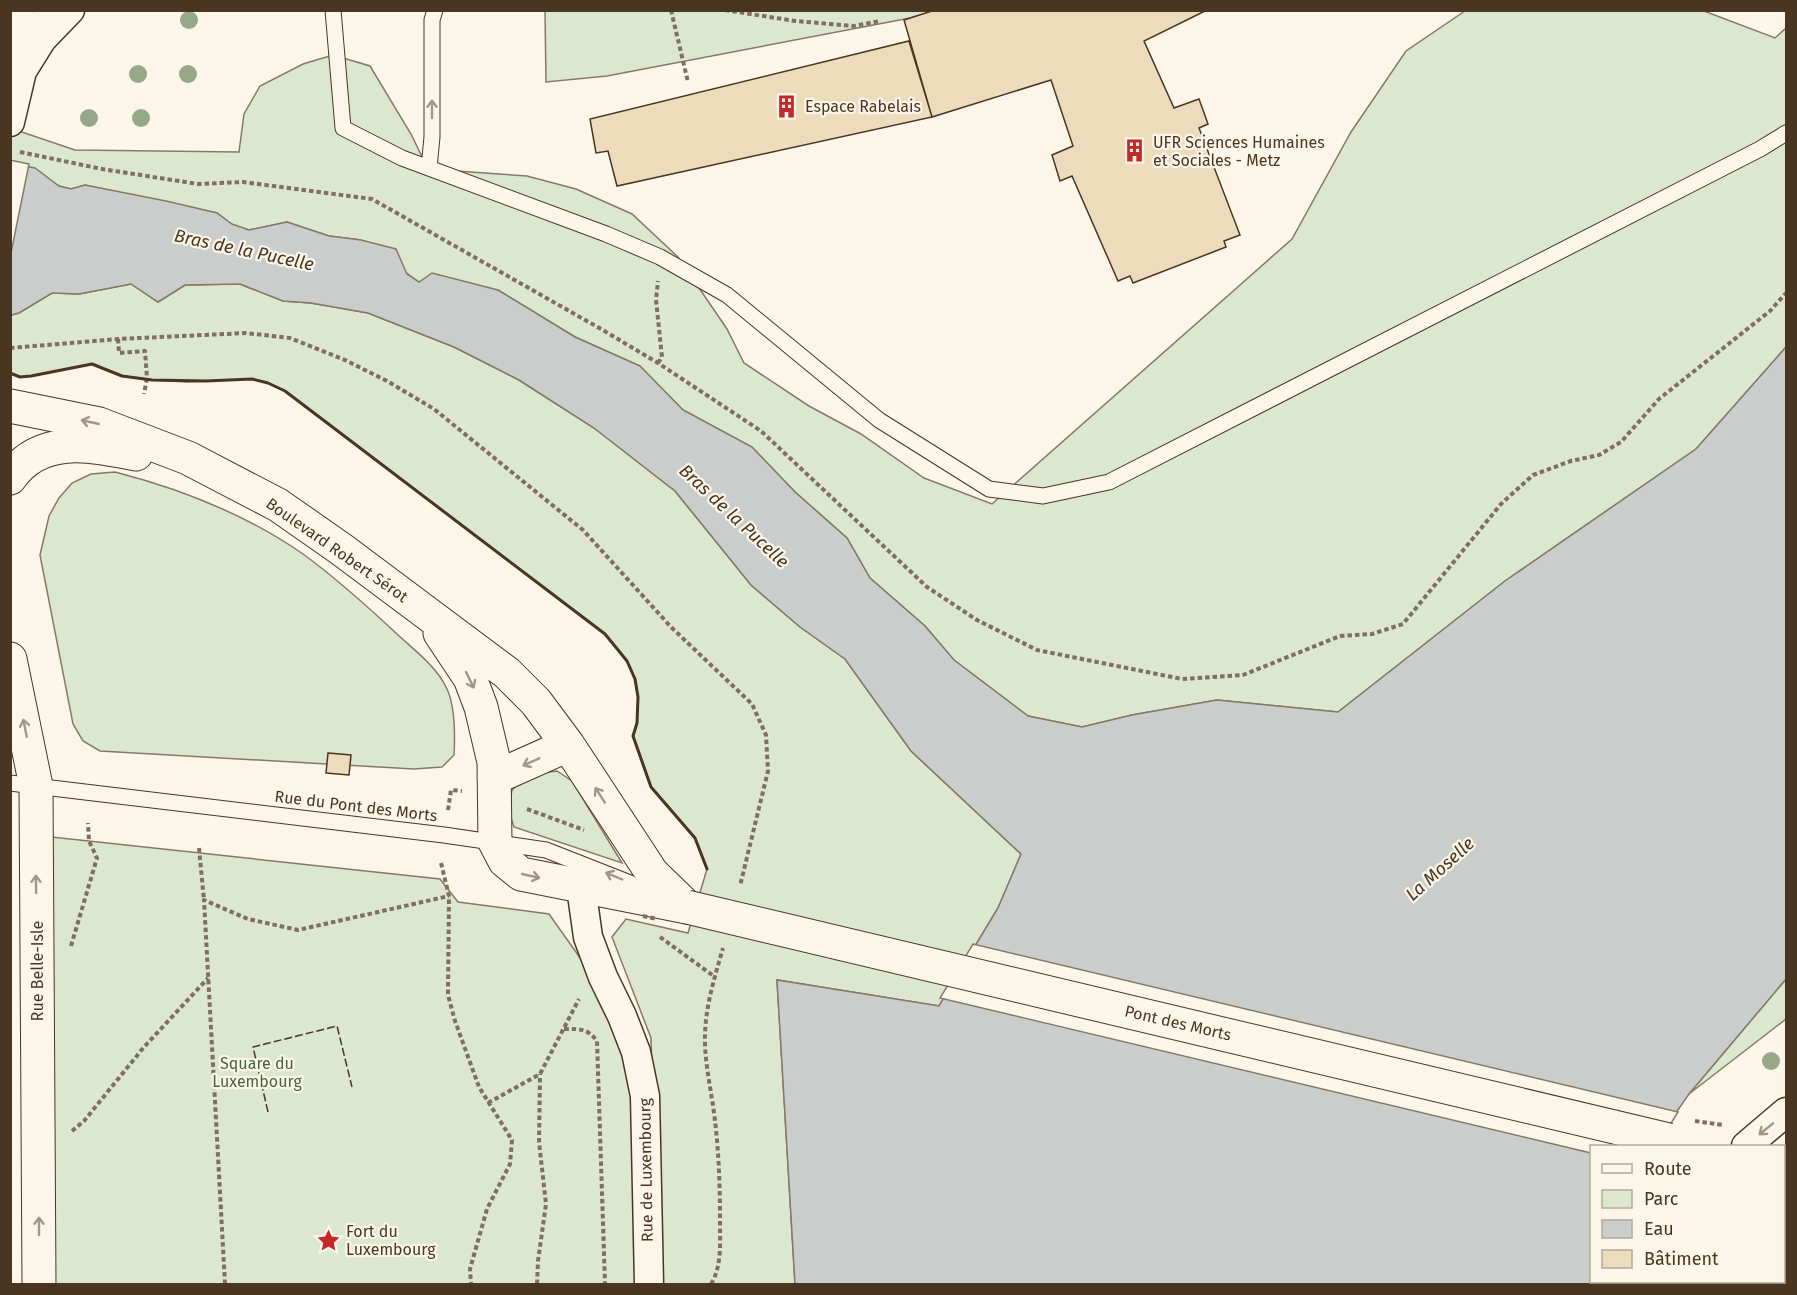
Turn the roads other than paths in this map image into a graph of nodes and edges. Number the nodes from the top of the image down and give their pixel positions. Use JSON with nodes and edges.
{"nodes":[{"id":1,"x":19,"y":10,"type":"edge"},
{"id":2,"x":42,"y":10,"type":"edge"},
{"id":3,"x":70,"y":10,"type":"edge"},
{"id":4,"x":333,"y":10,"type":"edge"},
{"id":5,"x":435,"y":10,"type":"edge"},
{"id":6,"x":22,"y":71,"type":"junction"},
{"id":7,"x":10,"y":122,"type":"edge"},
{"id":8,"x":1786,"y":133,"type":"edge"},
{"id":9,"x":429,"y":168,"type":"junction"},
{"id":10,"x":10,"y":406,"type":"edge"},
{"id":11,"x":203,"y":466,"type":"junction"},
{"id":12,"x":15,"y":472,"type":"edge"},
{"id":13,"x":426,"y":613,"type":"junction"},
{"id":14,"x":10,"y":659,"type":"edge"},
{"id":15,"x":568,"y":745,"type":"junction"},
{"id":16,"x":494,"y":778,"type":"junction"},
{"id":17,"x":23,"y":784,"type":"edge"},
{"id":18,"x":495,"y":842,"type":"junction"},
{"id":19,"x":581,"y":887,"type":"junction"},
{"id":20,"x":687,"y":907,"type":"junction"},
{"id":21,"x":1786,"y":1112,"type":"edge"},
{"id":22,"x":1681,"y":1136,"type":"edge"},
{"id":23,"x":1747,"y":1145,"type":"edge"},
{"id":24,"x":39,"y":1284,"type":"edge"},
{"id":25,"x":649,"y":1284,"type":"edge"}],
"edges":[{"from":1,"to":6,"type":"street"},
{"from":2,"to":6,"type":"lane"},
{"from":3,"to":6,"type":"street"},
{"from":4,"to":9,"type":"lane"},
{"from":9,"to":5,"type":"lane","one_way":true},
{"from":6,"to":7,"type":"street"},
{"from":8,"to":9,"type":"lane"},
{"from":11,"to":10,"type":"main road","name":"Boulevard Robert Sérot","one_way":true},
{"from":11,"to":12,"type":"main road"},
{"from":11,"to":13,"type":"main road","name":"Boulevard Robert Sérot"},
{"from":13,"to":15,"type":"main road","name":"Boulevard Robert Sérot"},
{"from":13,"to":16,"type":"main road","name":"Boulevard Robert Sérot","one_way":true},
{"from":17,"to":14,"type":"main road","name":"Rue Belle-Isle","one_way":true},
{"from":15,"to":16,"type":"main road","one_way":true},
{"from":20,"to":15,"type":"main road","name":"Boulevard Robert Sérot","one_way":true},
{"from":16,"to":18,"type":"main road","name":"Boulevard Robert Sérot"},
{"from":17,"to":18,"type":"lane","name":"Rue du Pont des Morts"},
{"from":24,"to":17,"type":"main road","name":"Rue Belle-Isle","one_way":true},
{"from":18,"to":19,"type":"main road","one_way":true},
{"from":20,"to":18,"type":"lane","name":"Rue du Pont des Morts","one_way":true},
{"from":19,"to":20,"type":"main road"},
{"from":19,"to":25,"type":"street","name":"Rue de Luxembourg"},
{"from":20,"to":22,"type":"main road","name":"Pont des Morts","bridge":true},
{"from":21,"to":23,"type":"street","one_way":true}]}
